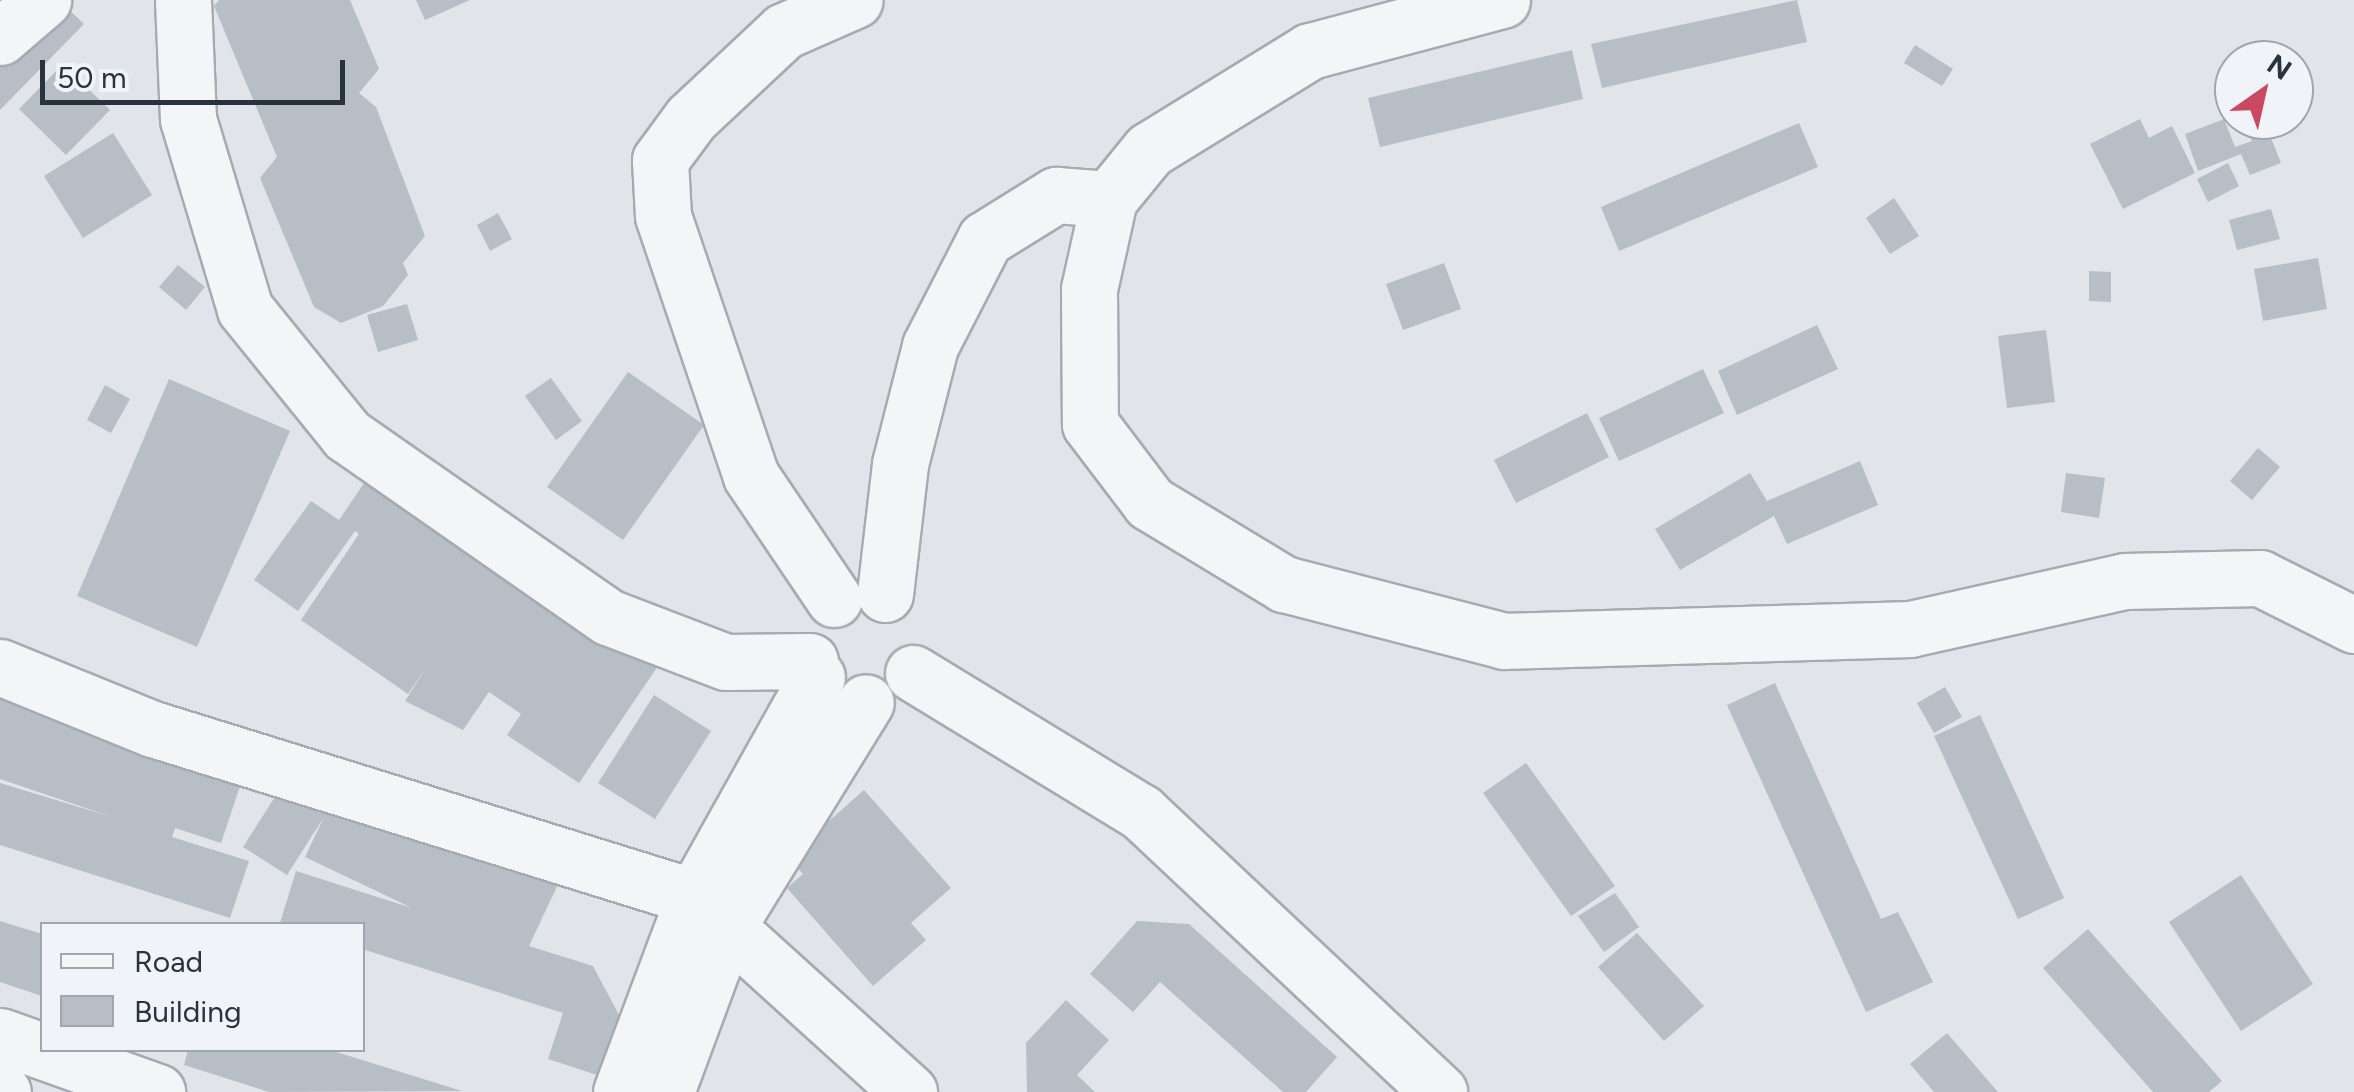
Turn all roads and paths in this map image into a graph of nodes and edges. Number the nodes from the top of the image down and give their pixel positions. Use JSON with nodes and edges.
{"nodes":[{"id":1,"x":43,"y":0,"type":"edge"},
{"id":2,"x":183,"y":0,"type":"edge"},
{"id":3,"x":855,"y":0,"type":"edge"},
{"id":4,"x":1502,"y":0,"type":"edge"},
{"id":5,"x":0,"y":37,"type":"edge"},
{"id":6,"x":1109,"y":200,"type":"junction"},
{"id":7,"x":860,"y":597,"type":"junction"},
{"id":8,"x":2354,"y":626,"type":"edge"},
{"id":9,"x":0,"y":667,"type":"edge"},
{"id":10,"x":814,"y":669,"type":"junction"},
{"id":11,"x":913,"y":673,"type":"junction"},
{"id":12,"x":866,"y":702,"type":"junction"},
{"id":13,"x":710,"y":912,"type":"junction"},
{"id":14,"x":0,"y":1036,"type":"edge"},
{"id":15,"x":40,"y":1050,"type":"edge"},
{"id":16,"x":45,"y":1052,"type":"edge"},
{"id":17,"x":156,"y":1092,"type":"edge"},
{"id":18,"x":621,"y":1092,"type":"edge"},
{"id":19,"x":666,"y":1092,"type":"edge"},
{"id":20,"x":909,"y":1092,"type":"edge"},
{"id":21,"x":1440,"y":1092,"type":"edge"}],
"edges":[{"from":1,"to":5,"type":"street"},
{"from":2,"to":10,"type":"street"},
{"from":3,"to":7,"type":"street"},
{"from":4,"to":6,"type":"street"},
{"from":6,"to":7,"type":"street"},
{"from":6,"to":8,"type":"street"},
{"from":7,"to":10,"type":"street"},
{"from":7,"to":11,"type":"street"},
{"from":9,"to":13,"type":"street"},
{"from":10,"to":12,"type":"street"},
{"from":10,"to":13,"type":"street"},
{"from":11,"to":12,"type":"street"},
{"from":11,"to":21,"type":"street"},
{"from":12,"to":13,"type":"street"},
{"from":13,"to":18,"type":"street"},
{"from":13,"to":19,"type":"street"},
{"from":13,"to":20,"type":"street"},
{"from":14,"to":15,"type":"street"},
{"from":16,"to":17,"type":"street"}]}
